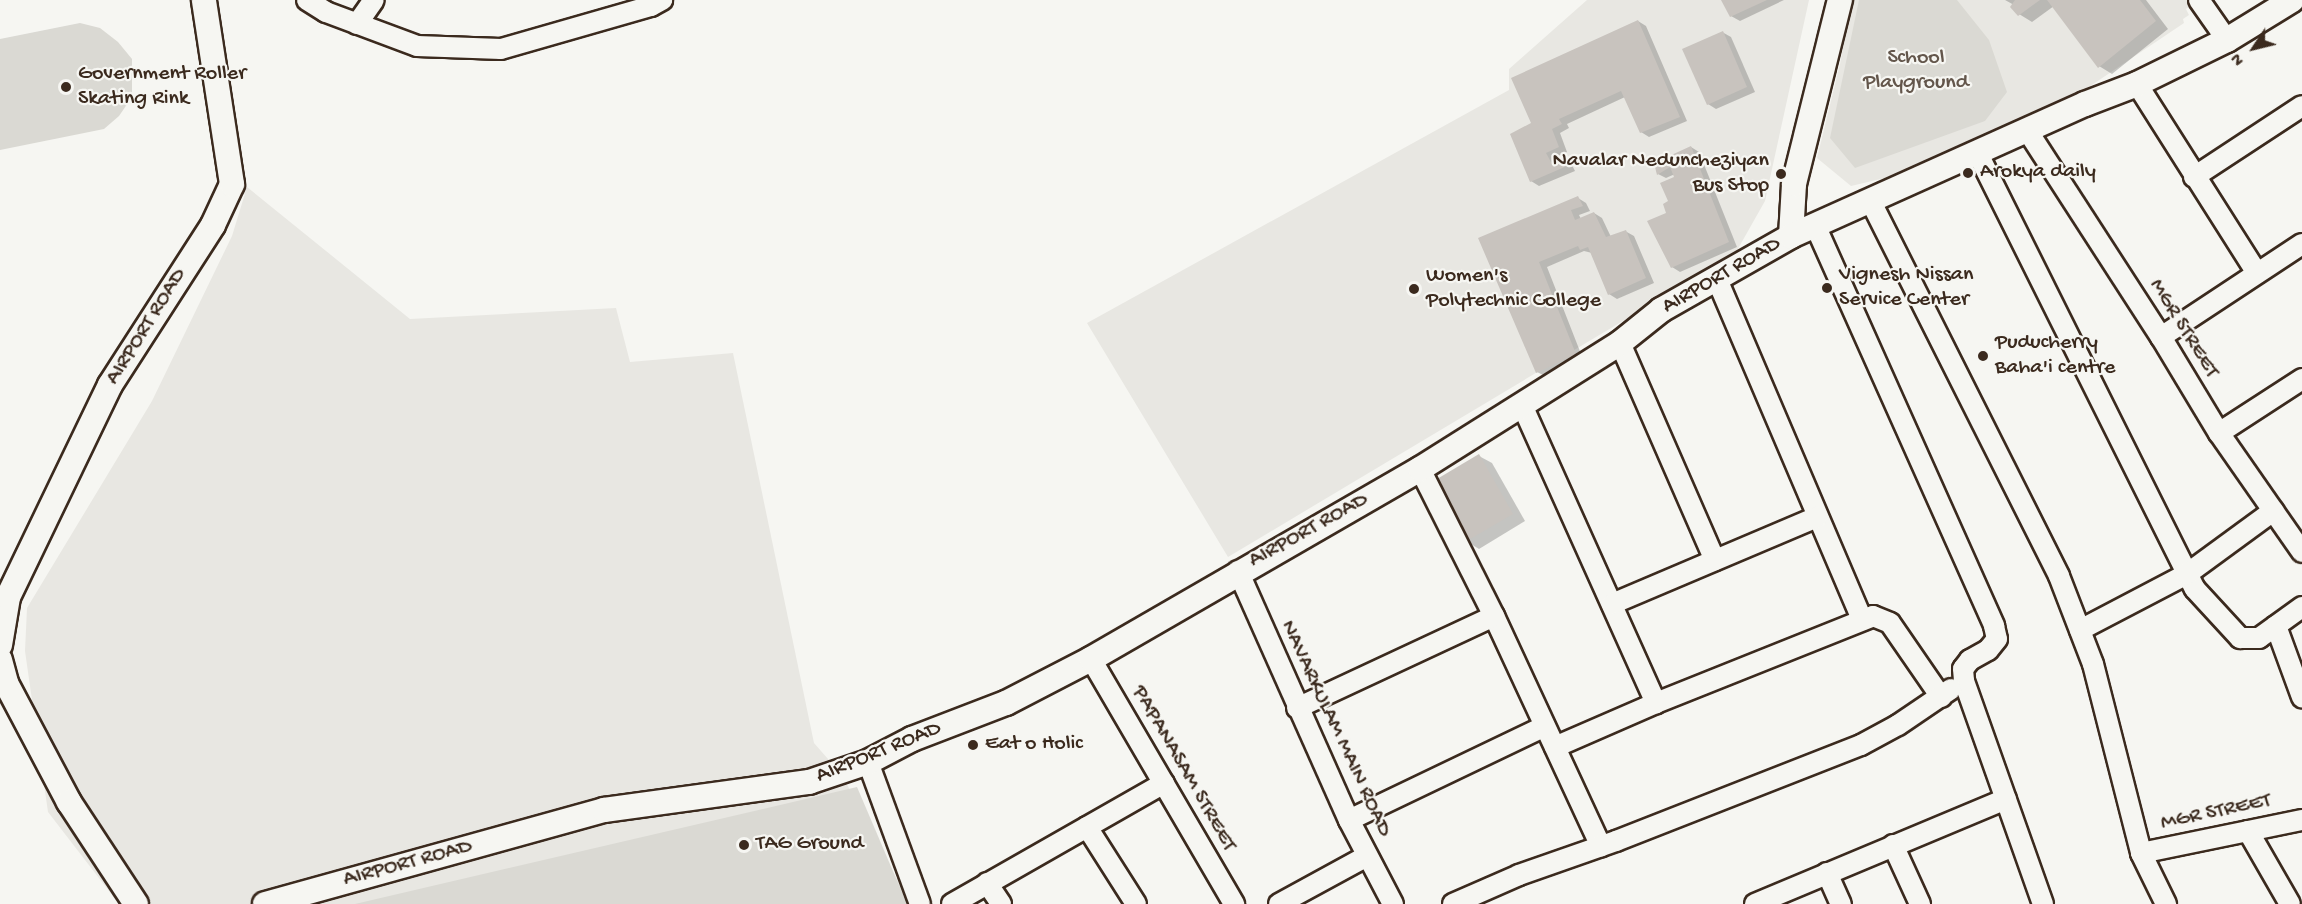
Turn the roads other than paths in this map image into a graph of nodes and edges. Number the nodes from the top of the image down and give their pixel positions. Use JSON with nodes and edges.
{"nodes":[{"id":1,"x":204,"y":0,"type":"edge"},
{"id":2,"x":307,"y":0,"type":"edge"},
{"id":3,"x":374,"y":0,"type":"edge"},
{"id":4,"x":663,"y":0,"type":"edge"},
{"id":5,"x":1840,"y":0,"type":"edge"},
{"id":6,"x":2199,"y":0,"type":"edge"},
{"id":7,"x":2292,"y":0,"type":"edge"},
{"id":8,"x":357,"y":24,"type":"junction"},
{"id":9,"x":2227,"y":40,"type":"junction"},
{"id":10,"x":2137,"y":84,"type":"junction"},
{"id":11,"x":2302,"y":106,"type":"edge"},
{"id":12,"x":2027,"y":130,"type":"junction"},
{"id":13,"x":1977,"y":152,"type":"junction"},
{"id":14,"x":2194,"y":177,"type":"junction"},
{"id":15,"x":1870,"y":200,"type":"junction"},
{"id":16,"x":1815,"y":225,"type":"junction"},
{"id":17,"x":1791,"y":236,"type":"junction"},
{"id":18,"x":2302,"y":244,"type":"edge"},
{"id":19,"x":2257,"y":273,"type":"junction"},
{"id":20,"x":1716,"y":277,"type":"junction"},
{"id":21,"x":2161,"y":337,"type":"junction"},
{"id":22,"x":1620,"y":343,"type":"junction"},
{"id":23,"x":2302,"y":379,"type":"edge"},
{"id":24,"x":1522,"y":405,"type":"junction"},
{"id":25,"x":2219,"y":433,"type":"junction"},
{"id":26,"x":1420,"y":469,"type":"junction"},
{"id":27,"x":2273,"y":511,"type":"junction"},
{"id":28,"x":1817,"y":517,"type":"junction"},
{"id":29,"x":2302,"y":552,"type":"edge"},
{"id":30,"x":1715,"y":560,"type":"junction"},
{"id":31,"x":1238,"y":572,"type":"junction"},
{"id":32,"x":2187,"y":574,"type":"junction"},
{"id":33,"x":1612,"y":604,"type":"junction"},
{"id":34,"x":2302,"y":607,"type":"edge"},
{"id":35,"x":1494,"y":616,"type":"junction"},
{"id":36,"x":1862,"y":620,"type":"junction"},
{"id":37,"x":2276,"y":626,"type":"junction"},
{"id":38,"x":2080,"y":630,"type":"junction"},
{"id":39,"x":0,"y":645,"type":"edge"},
{"id":40,"x":1090,"y":659,"type":"junction"},
{"id":41,"x":0,"y":660,"type":"edge"},
{"id":42,"x":1964,"y":681,"type":"junction"},
{"id":43,"x":1941,"y":697,"type":"junction"},
{"id":44,"x":2302,"y":697,"type":"edge"},
{"id":45,"x":1656,"y":703,"type":"junction"},
{"id":46,"x":1297,"y":708,"type":"junction"},
{"id":47,"x":1545,"y":726,"type":"junction"},
{"id":48,"x":1555,"y":747,"type":"junction"},
{"id":49,"x":868,"y":762,"type":"junction"},
{"id":50,"x":1164,"y":783,"type":"junction"},
{"id":51,"x":2006,"y":799,"type":"junction"},
{"id":52,"x":2302,"y":819,"type":"edge"},
{"id":53,"x":1349,"y":820,"type":"junction"},
{"id":54,"x":1087,"y":827,"type":"junction"},
{"id":55,"x":2248,"y":831,"type":"junction"},
{"id":56,"x":1893,"y":845,"type":"junction"},
{"id":57,"x":1601,"y":846,"type":"junction"},
{"id":58,"x":2141,"y":853,"type":"junction"},
{"id":59,"x":1367,"y":856,"type":"junction"},
{"id":60,"x":1827,"y":873,"type":"junction"},
{"id":61,"x":987,"y":883,"type":"junction"},
{"id":62,"x":136,"y":904,"type":"edge"},
{"id":63,"x":265,"y":904,"type":"edge"},
{"id":64,"x":920,"y":904,"type":"edge"},
{"id":65,"x":952,"y":904,"type":"edge"},
{"id":66,"x":1000,"y":904,"type":"edge"},
{"id":67,"x":1136,"y":904,"type":"edge"},
{"id":68,"x":1234,"y":904,"type":"edge"},
{"id":69,"x":1279,"y":904,"type":"edge"},
{"id":70,"x":1393,"y":904,"type":"edge"},
{"id":71,"x":1453,"y":904,"type":"edge"},
{"id":72,"x":1755,"y":904,"type":"edge"},
{"id":73,"x":1841,"y":904,"type":"edge"},
{"id":74,"x":1920,"y":904,"type":"edge"},
{"id":75,"x":2043,"y":904,"type":"edge"},
{"id":76,"x":2166,"y":904,"type":"edge"},
{"id":77,"x":2290,"y":904,"type":"edge"}],
"edges":[{"from":1,"to":39,"type":"street","name":"AIRPORT ROAD"},
{"from":2,"to":8,"type":"street"},
{"from":3,"to":8,"type":"street"},
{"from":4,"to":8,"type":"street"},
{"from":5,"to":17,"type":"street"},
{"from":6,"to":9,"type":"street"},
{"from":7,"to":9,"type":"street","name":"AIRPORT ROAD"},
{"from":9,"to":10,"type":"street","name":"AIRPORT ROAD"},
{"from":10,"to":12,"type":"street","name":"AIRPORT ROAD"},
{"from":10,"to":14,"type":"street"},
{"from":11,"to":14,"type":"street"},
{"from":12,"to":13,"type":"street","name":"AIRPORT ROAD"},
{"from":12,"to":21,"type":"street","name":"MGR STREET"},
{"from":13,"to":15,"type":"street","name":"AIRPORT ROAD"},
{"from":13,"to":32,"type":"street"},
{"from":14,"to":19,"type":"street"},
{"from":15,"to":16,"type":"street","name":"AIRPORT ROAD"},
{"from":15,"to":38,"type":"street"},
{"from":16,"to":17,"type":"street","name":"AIRPORT ROAD"},
{"from":16,"to":42,"type":"street"},
{"from":17,"to":20,"type":"street","name":"AIRPORT ROAD"},
{"from":18,"to":19,"type":"street"},
{"from":19,"to":21,"type":"street"},
{"from":20,"to":22,"type":"street","name":"AIRPORT ROAD"},
{"from":20,"to":28,"type":"street"},
{"from":21,"to":25,"type":"street","name":"MGR STREET"},
{"from":22,"to":24,"type":"street","name":"AIRPORT ROAD"},
{"from":22,"to":30,"type":"street"},
{"from":23,"to":25,"type":"street"},
{"from":24,"to":26,"type":"street","name":"AIRPORT ROAD"},
{"from":24,"to":33,"type":"street"},
{"from":25,"to":27,"type":"street","name":"MGR STREET"},
{"from":26,"to":31,"type":"street","name":"AIRPORT ROAD"},
{"from":26,"to":35,"type":"street"},
{"from":27,"to":29,"type":"street","name":"MGR STREET"},
{"from":27,"to":32,"type":"street"},
{"from":28,"to":30,"type":"street"},
{"from":28,"to":36,"type":"street"},
{"from":30,"to":33,"type":"street"},
{"from":31,"to":40,"type":"street","name":"AIRPORT ROAD"},
{"from":31,"to":46,"type":"street","name":"NAVARKULAM MAIN ROAD"},
{"from":32,"to":37,"type":"street"},
{"from":32,"to":38,"type":"street"},
{"from":33,"to":45,"type":"street"},
{"from":34,"to":37,"type":"street"},
{"from":35,"to":46,"type":"street"},
{"from":35,"to":47,"type":"street"},
{"from":36,"to":43,"type":"street"},
{"from":36,"to":45,"type":"street"},
{"from":37,"to":44,"type":"street"},
{"from":38,"to":58,"type":"street"},
{"from":40,"to":49,"type":"street","name":"AIRPORT ROAD"},
{"from":40,"to":50,"type":"street","name":"PAPANASAM STREET"},
{"from":41,"to":62,"type":"street"},
{"from":42,"to":43,"type":"street"},
{"from":42,"to":51,"type":"street"},
{"from":43,"to":57,"type":"street"},
{"from":45,"to":48,"type":"street"},
{"from":46,"to":53,"type":"street","name":"NAVARKULAM MAIN ROAD"},
{"from":47,"to":48,"type":"street"},
{"from":47,"to":53,"type":"street"},
{"from":48,"to":57,"type":"street"},
{"from":49,"to":63,"type":"street","name":"AIRPORT ROAD"},
{"from":49,"to":64,"type":"street"},
{"from":50,"to":54,"type":"street"},
{"from":50,"to":68,"type":"street","name":"PAPANASAM STREET"},
{"from":51,"to":56,"type":"street"},
{"from":51,"to":75,"type":"street"},
{"from":52,"to":55,"type":"street","name":"MGR STREET"},
{"from":53,"to":59,"type":"street","name":"NAVARKULAM MAIN ROAD"},
{"from":54,"to":61,"type":"street"},
{"from":54,"to":67,"type":"street"},
{"from":55,"to":58,"type":"street","name":"MGR STREET"},
{"from":55,"to":77,"type":"street"},
{"from":56,"to":60,"type":"street"},
{"from":56,"to":74,"type":"street"},
{"from":57,"to":71,"type":"street"},
{"from":58,"to":76,"type":"street"},
{"from":59,"to":69,"type":"street"},
{"from":59,"to":70,"type":"street","name":"NAVARKULAM MAIN ROAD"},
{"from":60,"to":72,"type":"street"},
{"from":60,"to":73,"type":"street"},
{"from":61,"to":65,"type":"street"},
{"from":61,"to":66,"type":"street"}]}
